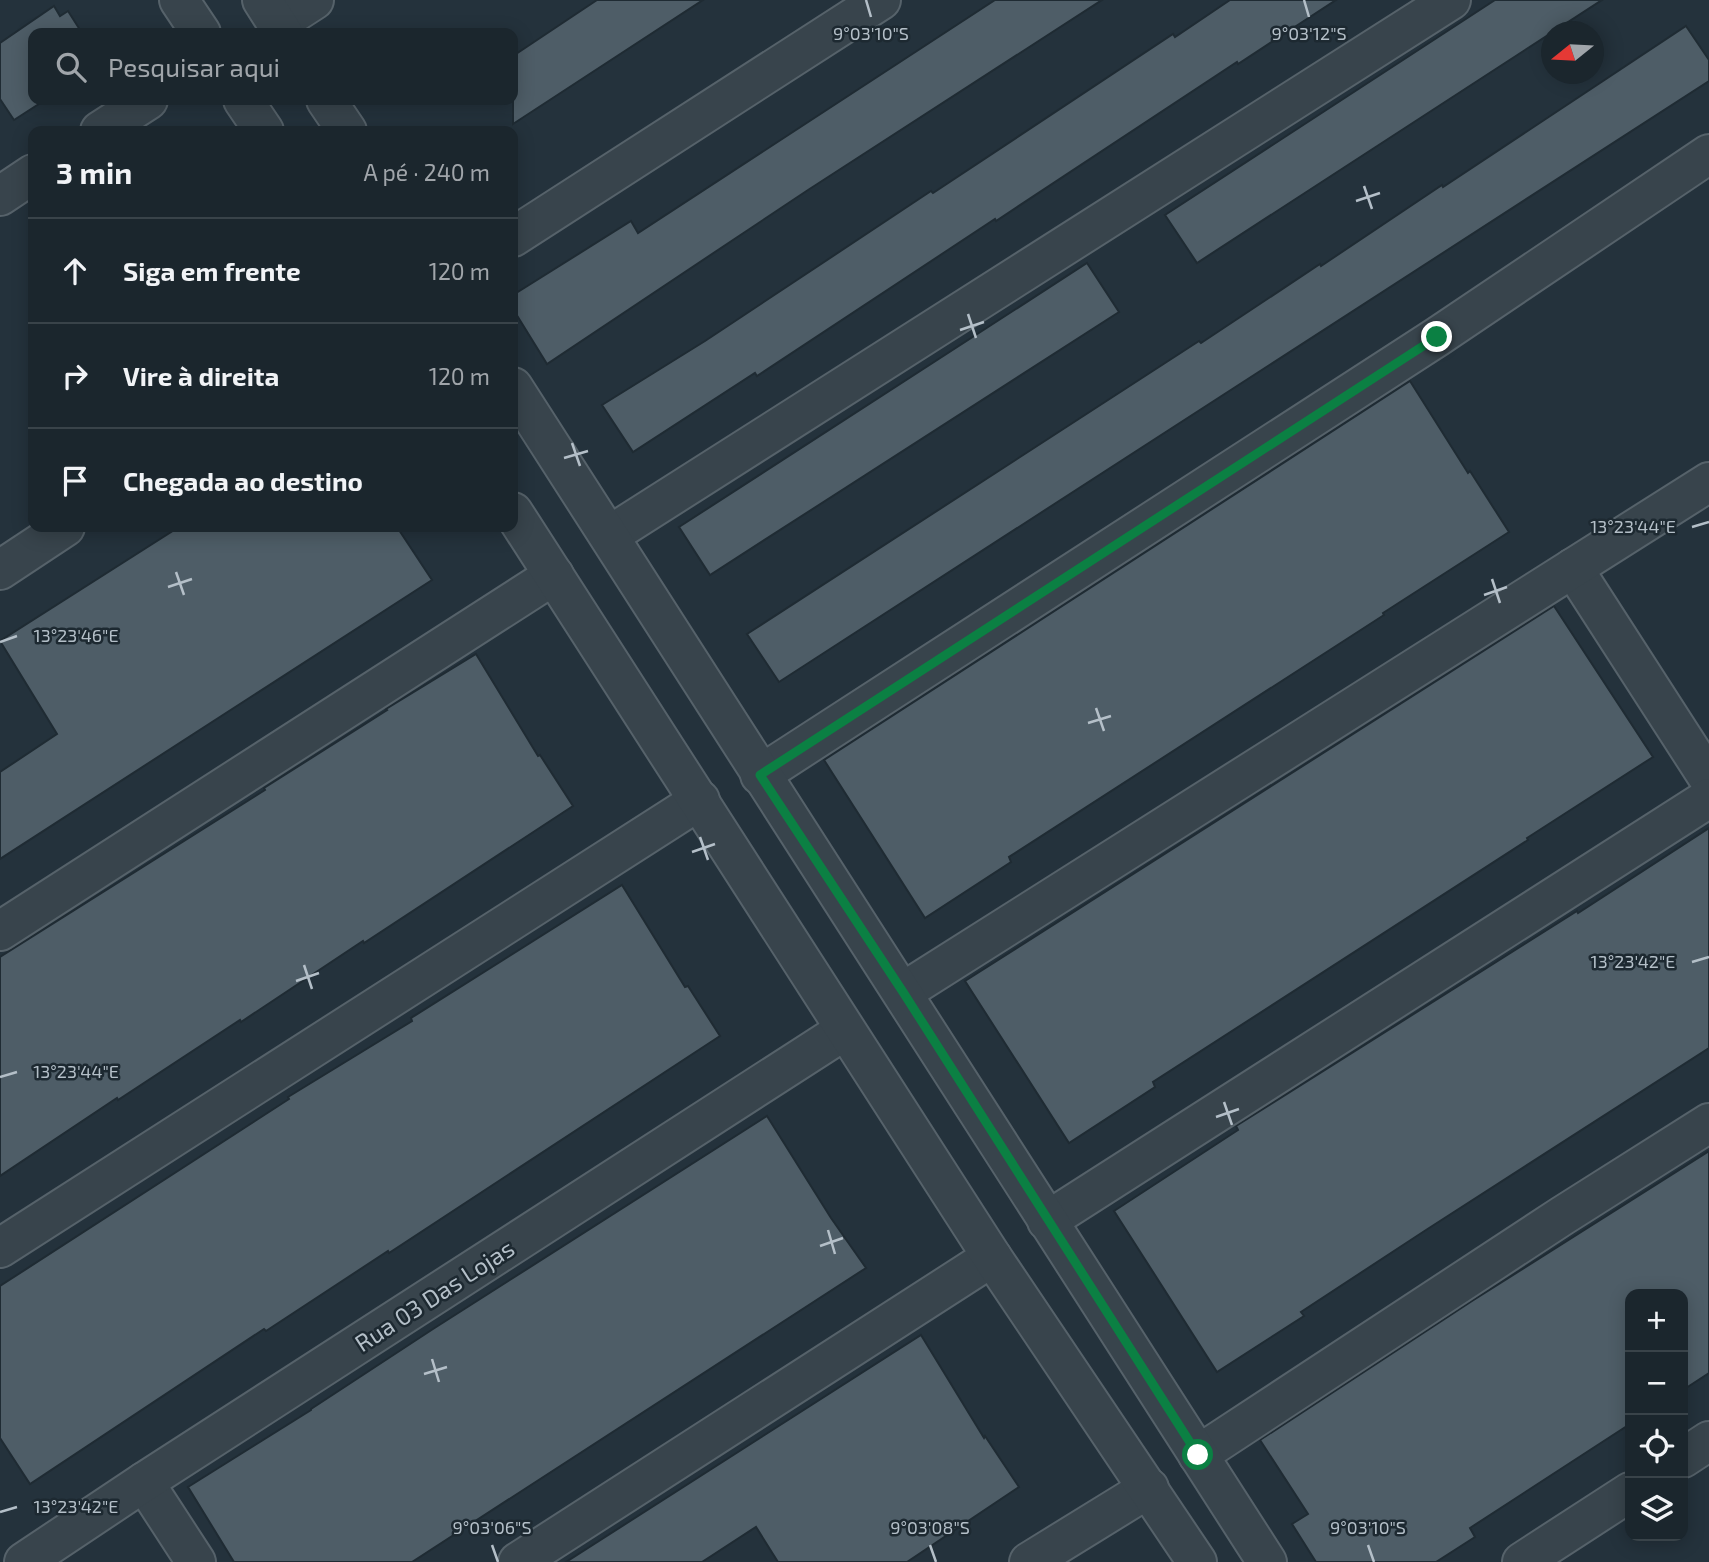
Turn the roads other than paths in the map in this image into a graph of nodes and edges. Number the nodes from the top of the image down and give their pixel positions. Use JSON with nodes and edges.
{"nodes":[{"id":1,"x":179,"y":0,"type":"edge"},
{"id":2,"x":314,"y":0,"type":"edge"},
{"id":3,"x":881,"y":0,"type":"edge"},
{"id":4,"x":1451,"y":0,"type":"edge"},
{"id":5,"x":274,"y":19,"type":"edge"},
{"id":6,"x":198,"y":28,"type":"edge"},
{"id":7,"x":140,"y":105,"type":"edge"},
{"id":8,"x":246,"y":105,"type":"edge"},
{"id":9,"x":329,"y":105,"type":"edge"},
{"id":10,"x":108,"y":126,"type":"edge"},
{"id":11,"x":261,"y":126,"type":"edge"},
{"id":12,"x":344,"y":126,"type":"edge"},
{"id":13,"x":1709,"y":154,"type":"edge"},
{"id":14,"x":28,"y":177,"type":"edge"},
{"id":15,"x":0,"y":196,"type":"edge"},
{"id":16,"x":518,"y":234,"type":"edge"},
{"id":17,"x":518,"y":395,"type":"edge"},
{"id":18,"x":1709,"y":482,"type":"edge"},
{"id":19,"x":518,"y":520,"type":"edge"},
{"id":20,"x":57,"y":532,"type":"edge"},
{"id":21,"x":610,"y":535,"type":"junction"},
{"id":22,"x":1573,"y":568,"type":"junction"},
{"id":23,"x":0,"y":569,"type":"edge"},
{"id":24,"x":554,"y":575,"type":"junction"},
{"id":25,"x":760,"y":775,"type":"junction"},
{"id":26,"x":1709,"y":779,"type":"edge"},
{"id":27,"x":1709,"y":798,"type":"edge"},
{"id":28,"x":700,"y":800,"type":"junction"},
{"id":29,"x":0,"y":931,"type":"edge"},
{"id":30,"x":903,"y":992,"type":"junction"},
{"id":31,"x":845,"y":1030,"type":"junction"},
{"id":32,"x":1709,"y":1124,"type":"edge"},
{"id":33,"x":1047,"y":1221,"type":"junction"},
{"id":34,"x":0,"y":1248,"type":"edge"},
{"id":35,"x":992,"y":1257,"type":"junction"},
{"id":36,"x":1709,"y":1441,"type":"edge"},
{"id":37,"x":1198,"y":1455,"type":"junction"},
{"id":38,"x":1688,"y":1455,"type":"edge"},
{"id":39,"x":144,"y":1482,"type":"junction"},
{"id":40,"x":1149,"y":1488,"type":"junction"},
{"id":41,"x":1625,"y":1495,"type":"edge"},
{"id":42,"x":24,"y":1562,"type":"edge"},
{"id":43,"x":196,"y":1562,"type":"edge"},
{"id":44,"x":518,"y":1562,"type":"edge"},
{"id":45,"x":1029,"y":1562,"type":"edge"},
{"id":46,"x":1197,"y":1562,"type":"edge"},
{"id":47,"x":1267,"y":1562,"type":"edge"},
{"id":48,"x":1522,"y":1562,"type":"edge"}],
"edges":[{"from":1,"to":6,"type":"street"},
{"from":2,"to":5,"type":"street"},
{"from":3,"to":16,"type":"street"},
{"from":4,"to":21,"type":"street"},
{"from":7,"to":10,"type":"street"},
{"from":8,"to":11,"type":"street"},
{"from":9,"to":12,"type":"street"},
{"from":13,"to":25,"type":"street"},
{"from":14,"to":15,"type":"street"},
{"from":17,"to":21,"type":"street"},
{"from":18,"to":22,"type":"street"},
{"from":19,"to":24,"type":"street"},
{"from":20,"to":23,"type":"street"},
{"from":21,"to":25,"type":"street"},
{"from":22,"to":26,"type":"street"},
{"from":22,"to":30,"type":"street"},
{"from":24,"to":28,"type":"street"},
{"from":24,"to":29,"type":"street"},
{"from":25,"to":30,"type":"street"},
{"from":27,"to":33,"type":"street"},
{"from":28,"to":31,"type":"street"},
{"from":28,"to":34,"type":"street"},
{"from":30,"to":33,"type":"street"},
{"from":31,"to":35,"type":"street"},
{"from":31,"to":39,"type":"street","name":"Rua 03 Das Lojas"},
{"from":32,"to":37,"type":"street"},
{"from":33,"to":37,"type":"street"},
{"from":35,"to":40,"type":"street"},
{"from":35,"to":44,"type":"street"},
{"from":36,"to":38,"type":"street"},
{"from":37,"to":47,"type":"street"},
{"from":39,"to":42,"type":"street","name":"Rua 03 Das Lojas"},
{"from":39,"to":43,"type":"street"},
{"from":40,"to":45,"type":"street"},
{"from":40,"to":46,"type":"street"},
{"from":41,"to":48,"type":"street"}]}
